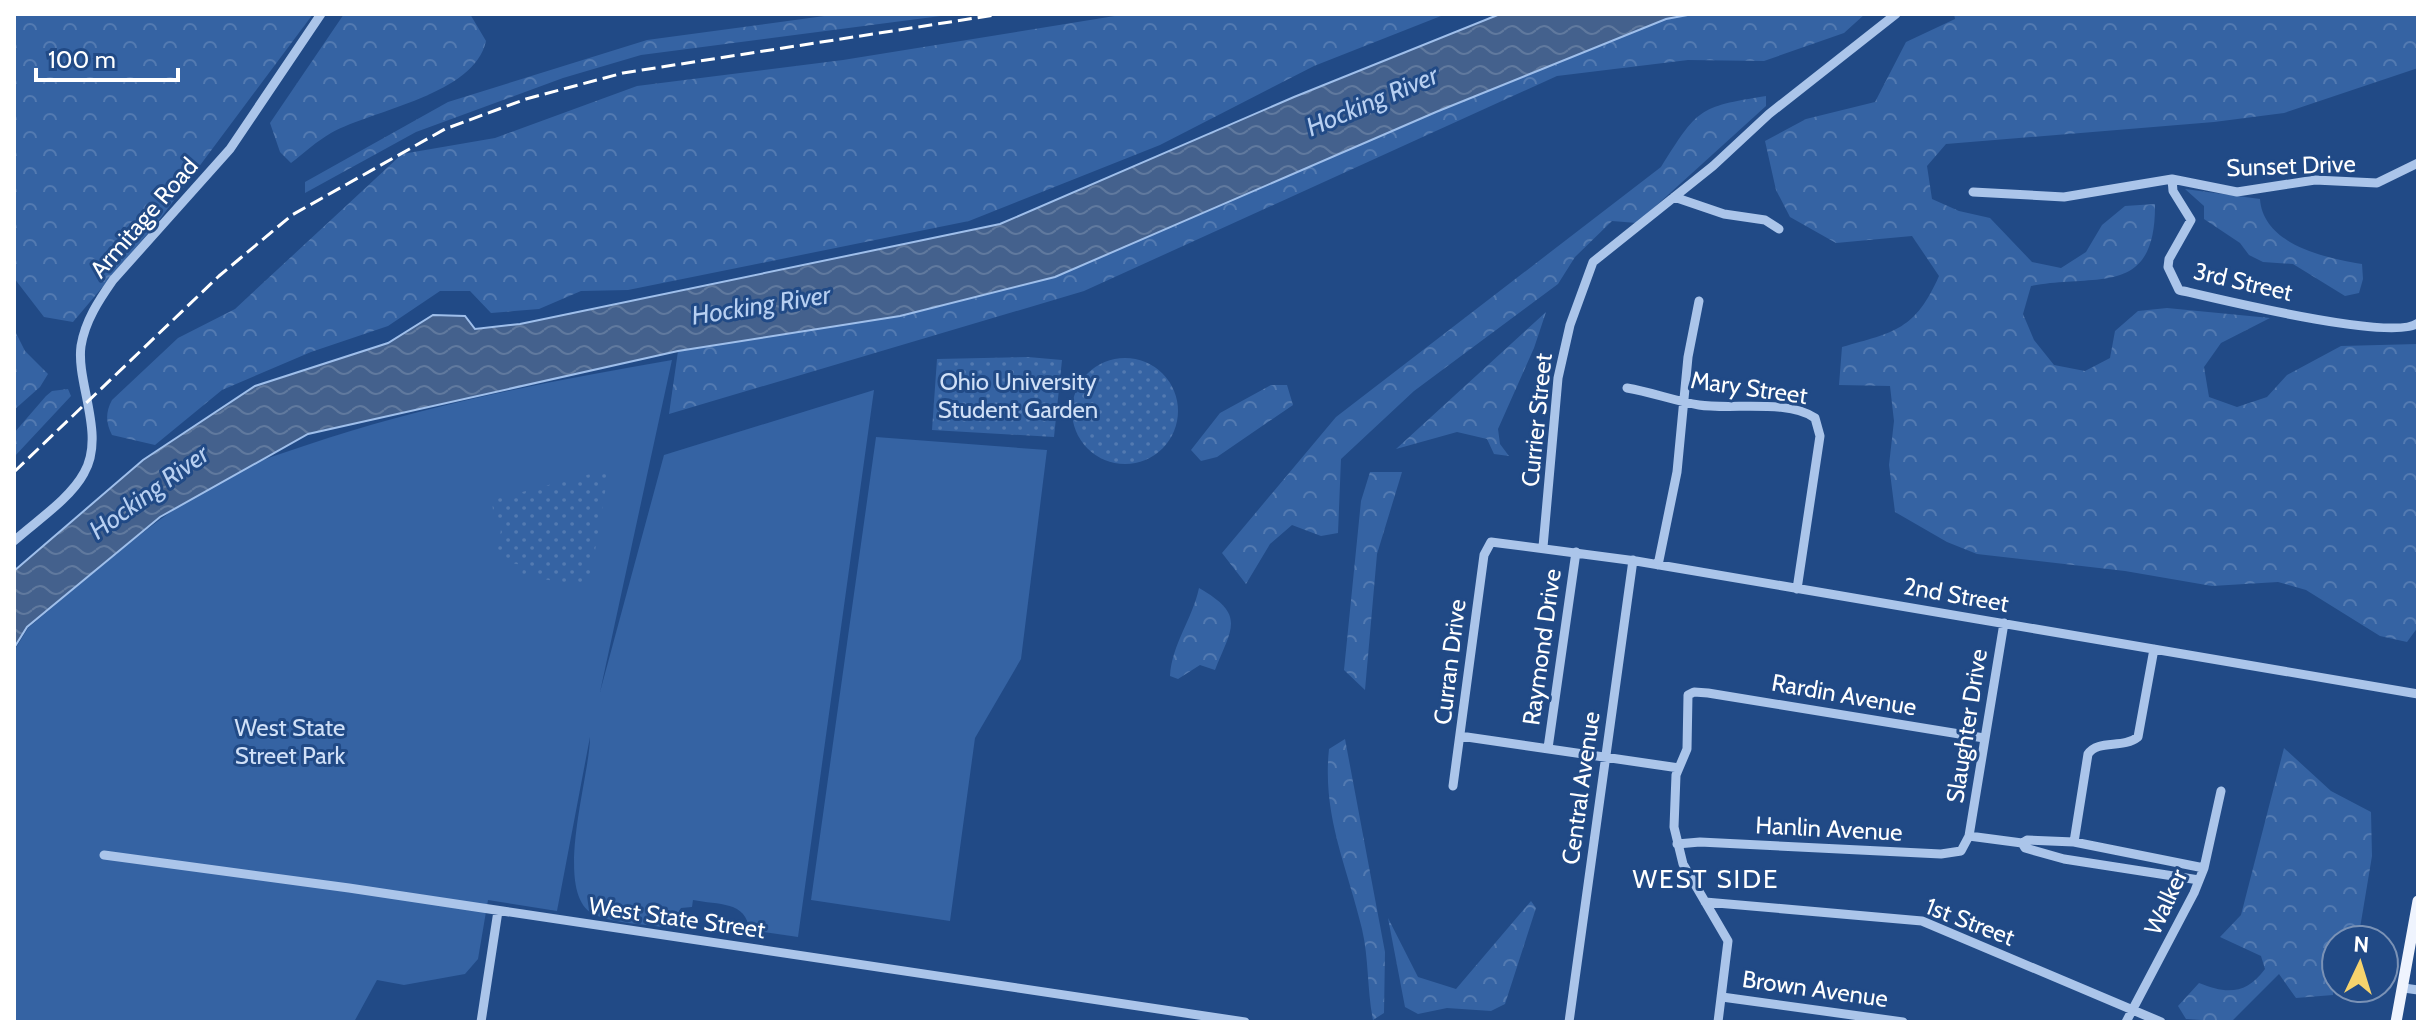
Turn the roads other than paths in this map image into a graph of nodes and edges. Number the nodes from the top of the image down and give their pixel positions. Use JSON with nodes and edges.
{"nodes":[{"id":1,"x":321,"y":14,"type":"edge"},
{"id":2,"x":1896,"y":14,"type":"edge"},
{"id":3,"x":2418,"y":163,"type":"edge"},
{"id":4,"x":2172,"y":179,"type":"junction"},
{"id":5,"x":1973,"y":192,"type":"dead end"},
{"id":6,"x":1674,"y":197,"type":"junction"},
{"id":7,"x":1779,"y":229,"type":"dead end"},
{"id":8,"x":1699,"y":301,"type":"dead end"},
{"id":9,"x":2418,"y":323,"type":"edge"},
{"id":10,"x":1627,"y":388,"type":"dead end"},
{"id":11,"x":1684,"y":401,"type":"junction"},
{"id":12,"x":14,"y":541,"type":"edge"},
{"id":13,"x":1488,"y":544,"type":"joint"},
{"id":14,"x":1543,"y":547,"type":"junction"},
{"id":15,"x":1576,"y":552,"type":"junction"},
{"id":16,"x":1633,"y":560,"type":"junction"},
{"id":17,"x":1658,"y":565,"type":"junction"},
{"id":18,"x":1797,"y":589,"type":"junction"},
{"id":19,"x":2004,"y":623,"type":"junction"},
{"id":20,"x":2154,"y":649,"type":"junction"},
{"id":21,"x":2418,"y":694,"type":"edge"},
{"id":22,"x":1460,"y":736,"type":"junction"},
{"id":23,"x":1984,"y":738,"type":"junction"},
{"id":24,"x":1548,"y":748,"type":"junction"},
{"id":25,"x":1605,"y":757,"type":"junction"},
{"id":26,"x":1679,"y":768,"type":"junction"},
{"id":27,"x":1453,"y":786,"type":"dead end"},
{"id":28,"x":2221,"y":791,"type":"dead end"},
{"id":29,"x":1969,"y":836,"type":"junction"},
{"id":30,"x":2074,"y":842,"type":"junction"},
{"id":31,"x":2022,"y":843,"type":"junction"},
{"id":32,"x":1677,"y":844,"type":"junction"},
{"id":33,"x":104,"y":855,"type":"dead end"},
{"id":34,"x":2204,"y":868,"type":"junction"},
{"id":35,"x":2199,"y":880,"type":"junction"},
{"id":36,"x":2418,"y":901,"type":"edge"},
{"id":37,"x":1705,"y":902,"type":"junction"},
{"id":38,"x":498,"y":911,"type":"junction"},
{"id":39,"x":2404,"y":988,"type":"junction"},
{"id":40,"x":2418,"y":990,"type":"edge"},
{"id":41,"x":1722,"y":997,"type":"junction"},
{"id":42,"x":2134,"y":1010,"type":"junction"},
{"id":43,"x":481,"y":1022,"type":"edge"},
{"id":44,"x":1245,"y":1022,"type":"edge"},
{"id":45,"x":1569,"y":1022,"type":"edge"},
{"id":46,"x":1718,"y":1022,"type":"edge"},
{"id":47,"x":1903,"y":1022,"type":"edge"},
{"id":48,"x":2126,"y":1022,"type":"edge"},
{"id":49,"x":2161,"y":1022,"type":"edge"},
{"id":50,"x":2396,"y":1022,"type":"edge"}],
"edges":[{"from":1,"to":12,"type":"street","name":"Armitage Road"},
{"from":2,"to":6,"type":"street","name":"Currier Street"},
{"from":3,"to":4,"type":"street","name":"Sunset Drive"},
{"from":4,"to":5,"type":"street","name":"Sunset Drive"},
{"from":4,"to":9,"type":"street","name":"3rd Street"},
{"from":6,"to":7,"type":"street"},
{"from":6,"to":14,"type":"street","name":"Currier Street"},
{"from":8,"to":11,"type":"street"},
{"from":10,"to":11,"type":"street","name":"Mary Street"},
{"from":11,"to":17,"type":"street"},
{"from":11,"to":18,"type":"street","name":"Mary Street"},
{"from":13,"to":14,"type":"street","name":"2nd Street"},
{"from":13,"to":22,"type":"street","name":"Curran Drive"},
{"from":14,"to":15,"type":"street","name":"2nd Street"},
{"from":15,"to":16,"type":"street","name":"2nd Street"},
{"from":15,"to":24,"type":"street","name":"Raymond Drive"},
{"from":16,"to":17,"type":"street","name":"2nd Street"},
{"from":16,"to":25,"type":"street","name":"Central Avenue"},
{"from":17,"to":18,"type":"street","name":"2nd Street"},
{"from":18,"to":19,"type":"street","name":"2nd Street"},
{"from":19,"to":20,"type":"street","name":"2nd Street"},
{"from":19,"to":23,"type":"street","name":"Slaughter Drive"},
{"from":20,"to":21,"type":"street","name":"2nd Street"},
{"from":20,"to":30,"type":"street"},
{"from":22,"to":24,"type":"street"},
{"from":22,"to":27,"type":"street","name":"Curran Drive"},
{"from":23,"to":26,"type":"street","name":"Rardin Avenue"},
{"from":23,"to":29,"type":"street","name":"Slaughter Drive"},
{"from":24,"to":25,"type":"street"},
{"from":25,"to":26,"type":"street"},
{"from":25,"to":45,"type":"street","name":"Central Avenue"},
{"from":26,"to":32,"type":"street"},
{"from":28,"to":34,"type":"street","name":"Walker"},
{"from":29,"to":31,"type":"street"},
{"from":29,"to":32,"type":"street","name":"Hanlin Avenue"},
{"from":30,"to":31,"type":"street"},
{"from":30,"to":34,"type":"street"},
{"from":31,"to":35,"type":"street"},
{"from":32,"to":37,"type":"street"},
{"from":33,"to":38,"type":"street","name":"West State Street"},
{"from":34,"to":35,"type":"street","name":"Walker"},
{"from":35,"to":42,"type":"street","name":"Walker"},
{"from":36,"to":39,"type":"main road"},
{"from":37,"to":41,"type":"street"},
{"from":37,"to":42,"type":"street","name":"1st Street"},
{"from":38,"to":43,"type":"street"},
{"from":38,"to":44,"type":"street","name":"West State Street"},
{"from":39,"to":40,"type":"street"},
{"from":39,"to":50,"type":"main road"},
{"from":41,"to":46,"type":"street"},
{"from":41,"to":47,"type":"street","name":"Brown Avenue"},
{"from":42,"to":48,"type":"street","name":"Walker"},
{"from":42,"to":49,"type":"street","name":"1st Street"}]}
